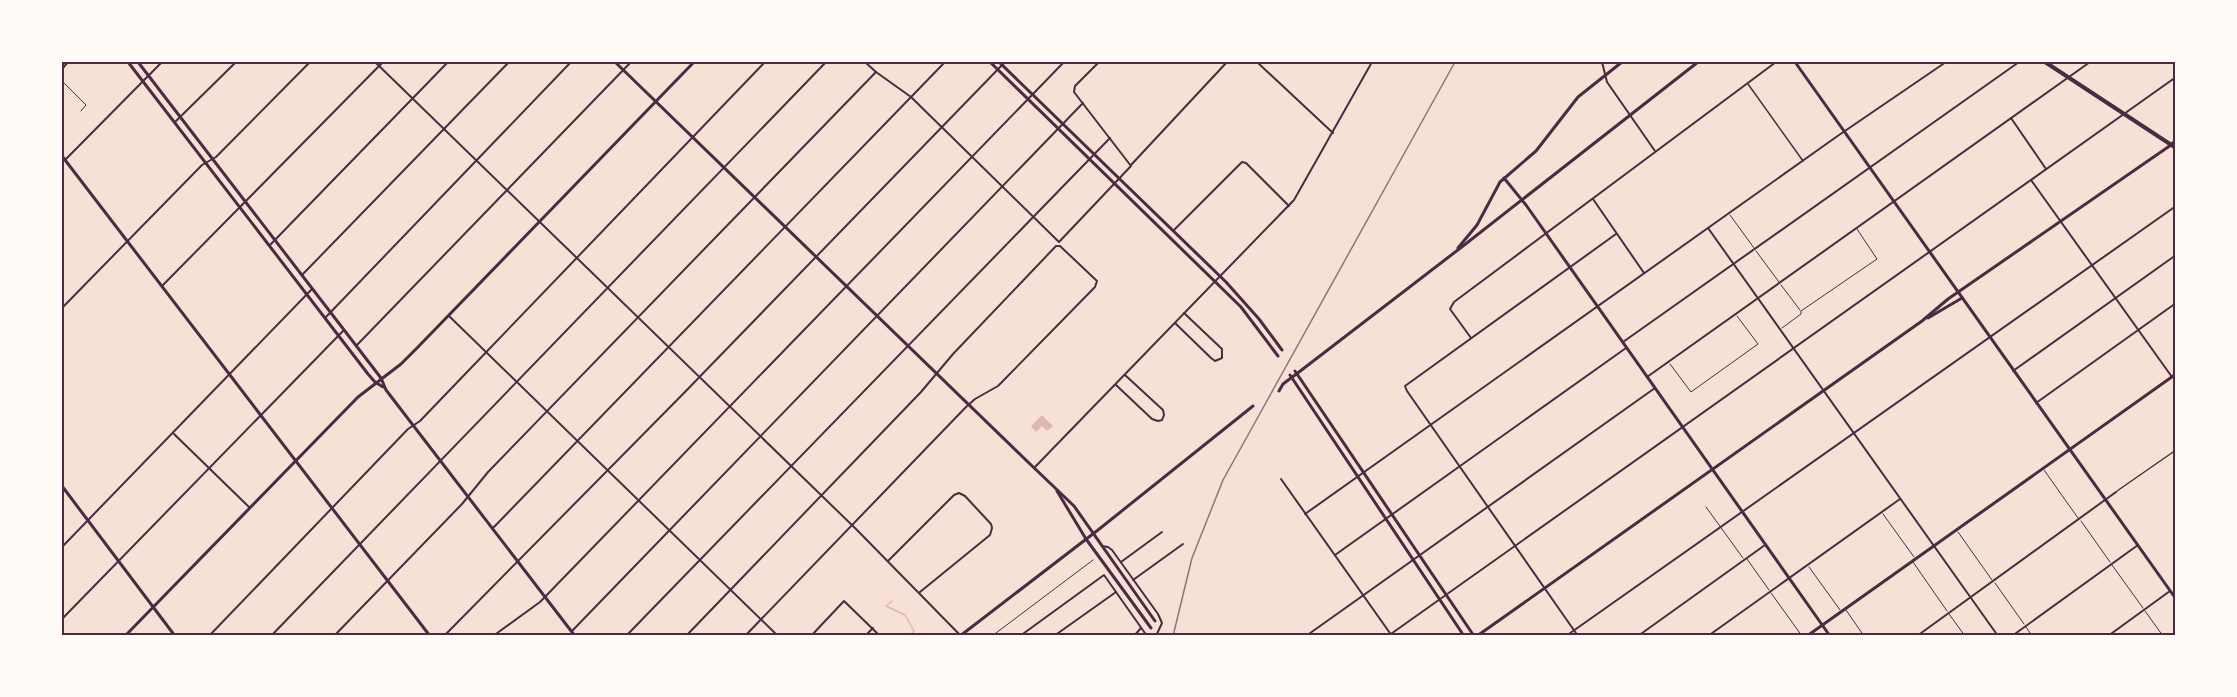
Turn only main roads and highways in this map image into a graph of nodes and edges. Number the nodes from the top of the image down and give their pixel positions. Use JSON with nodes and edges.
{"nodes":[{"id":1,"x":128,"y":62,"type":"edge"},
{"id":2,"x":138,"y":62,"type":"edge"},
{"id":3,"x":615,"y":62,"type":"edge"},
{"id":4,"x":693,"y":62,"type":"edge"},
{"id":5,"x":990,"y":62,"type":"edge"},
{"id":6,"x":1002,"y":62,"type":"edge"},
{"id":7,"x":1622,"y":62,"type":"edge"},
{"id":8,"x":1698,"y":62,"type":"edge"},
{"id":9,"x":1795,"y":62,"type":"edge"},
{"id":10,"x":2045,"y":62,"type":"edge"},
{"id":11,"x":656,"y":101,"type":"junction"},
{"id":12,"x":2175,"y":141,"type":"edge"},
{"id":13,"x":2171,"y":145,"type":"junction"},
{"id":14,"x":2175,"y":148,"type":"edge"},
{"id":15,"x":62,"y":156,"type":"edge"},
{"id":16,"x":1504,"y":178,"type":"junction"},
{"id":17,"x":1522,"y":200,"type":"junction"},
{"id":18,"x":1454,"y":252,"type":"junction"},
{"id":19,"x":1958,"y":292,"type":"junction"},
{"id":20,"x":1962,"y":297,"type":"junction"},
{"id":21,"x":1922,"y":321,"type":"junction"},
{"id":22,"x":1282,"y":350,"type":"dead end"},
{"id":23,"x":1278,"y":357,"type":"dead end"},
{"id":24,"x":1296,"y":372,"type":"junction"},
{"id":25,"x":1291,"y":376,"type":"junction"},
{"id":26,"x":2174,"y":376,"type":"edge"},
{"id":27,"x":381,"y":378,"type":"junction"},
{"id":28,"x":375,"y":382,"type":"junction"},
{"id":29,"x":383,"y":387,"type":"junction"},
{"id":30,"x":1278,"y":391,"type":"dead end"},
{"id":31,"x":1252,"y":409,"type":"dead end"},
{"id":32,"x":2069,"y":449,"type":"junction"},
{"id":33,"x":296,"y":460,"type":"junction"},
{"id":34,"x":1712,"y":469,"type":"junction"},
{"id":35,"x":62,"y":486,"type":"edge"},
{"id":36,"x":1056,"y":489,"type":"junction"},
{"id":37,"x":1093,"y":533,"type":"junction"},
{"id":38,"x":1086,"y":539,"type":"junction"},
{"id":39,"x":2175,"y":599,"type":"edge"},
{"id":40,"x":153,"y":606,"type":"junction"},
{"id":41,"x":1155,"y":621,"type":"dead end"},
{"id":42,"x":1822,"y":625,"type":"junction"},
{"id":43,"x":1151,"y":628,"type":"dead end"},
{"id":44,"x":961,"y":635,"type":"edge"},
{"id":45,"x":125,"y":636,"type":"edge"},
{"id":46,"x":175,"y":636,"type":"edge"},
{"id":47,"x":430,"y":636,"type":"edge"},
{"id":48,"x":576,"y":636,"type":"edge"},
{"id":49,"x":1464,"y":636,"type":"edge"},
{"id":50,"x":1475,"y":636,"type":"edge"},
{"id":51,"x":1807,"y":636,"type":"edge"},
{"id":52,"x":1830,"y":636,"type":"edge"}],
"edges":[{"from":1,"to":28,"type":"main road"},
{"from":2,"to":27,"type":"main road"},
{"from":3,"to":11,"type":"main road"},
{"from":4,"to":11,"type":"main road"},
{"from":5,"to":23,"type":"main road"},
{"from":6,"to":22,"type":"main road"},
{"from":7,"to":16,"type":"main road"},
{"from":8,"to":17,"type":"main road"},
{"from":9,"to":19,"type":"main road"},
{"from":10,"to":13,"type":"main road"},
{"from":11,"to":27,"type":"main road"},
{"from":11,"to":36,"type":"main road"},
{"from":12,"to":13,"type":"main road"},
{"from":13,"to":14,"type":"main road"},
{"from":13,"to":19,"type":"main road"},
{"from":15,"to":33,"type":"main road"},
{"from":16,"to":17,"type":"main road"},
{"from":16,"to":18,"type":"main road"},
{"from":17,"to":18,"type":"main road"},
{"from":17,"to":34,"type":"main road"},
{"from":18,"to":24,"type":"main road"},
{"from":19,"to":20,"type":"main road"},
{"from":19,"to":21,"type":"main road"},
{"from":20,"to":21,"type":"main road"},
{"from":20,"to":32,"type":"main road"},
{"from":21,"to":34,"type":"main road"},
{"from":24,"to":25,"type":"main road"},
{"from":24,"to":50,"type":"main road"},
{"from":25,"to":30,"type":"main road"},
{"from":25,"to":49,"type":"main road"},
{"from":26,"to":32,"type":"main road"},
{"from":27,"to":28,"type":"main road"},
{"from":27,"to":29,"type":"main road"},
{"from":28,"to":29,"type":"main road"},
{"from":28,"to":33,"type":"main road"},
{"from":29,"to":48,"type":"main road"},
{"from":31,"to":37,"type":"main road"},
{"from":32,"to":39,"type":"main road"},
{"from":32,"to":42,"type":"main road"},
{"from":33,"to":40,"type":"main road"},
{"from":33,"to":47,"type":"main road"},
{"from":34,"to":42,"type":"main road"},
{"from":34,"to":50,"type":"main road"},
{"from":35,"to":40,"type":"main road"},
{"from":36,"to":37,"type":"main road"},
{"from":36,"to":38,"type":"main road"},
{"from":37,"to":38,"type":"main road"},
{"from":37,"to":41,"type":"main road"},
{"from":38,"to":43,"type":"main road"},
{"from":38,"to":44,"type":"main road"},
{"from":40,"to":45,"type":"main road"},
{"from":40,"to":46,"type":"main road"},
{"from":42,"to":51,"type":"main road"},
{"from":42,"to":52,"type":"main road"}]}
